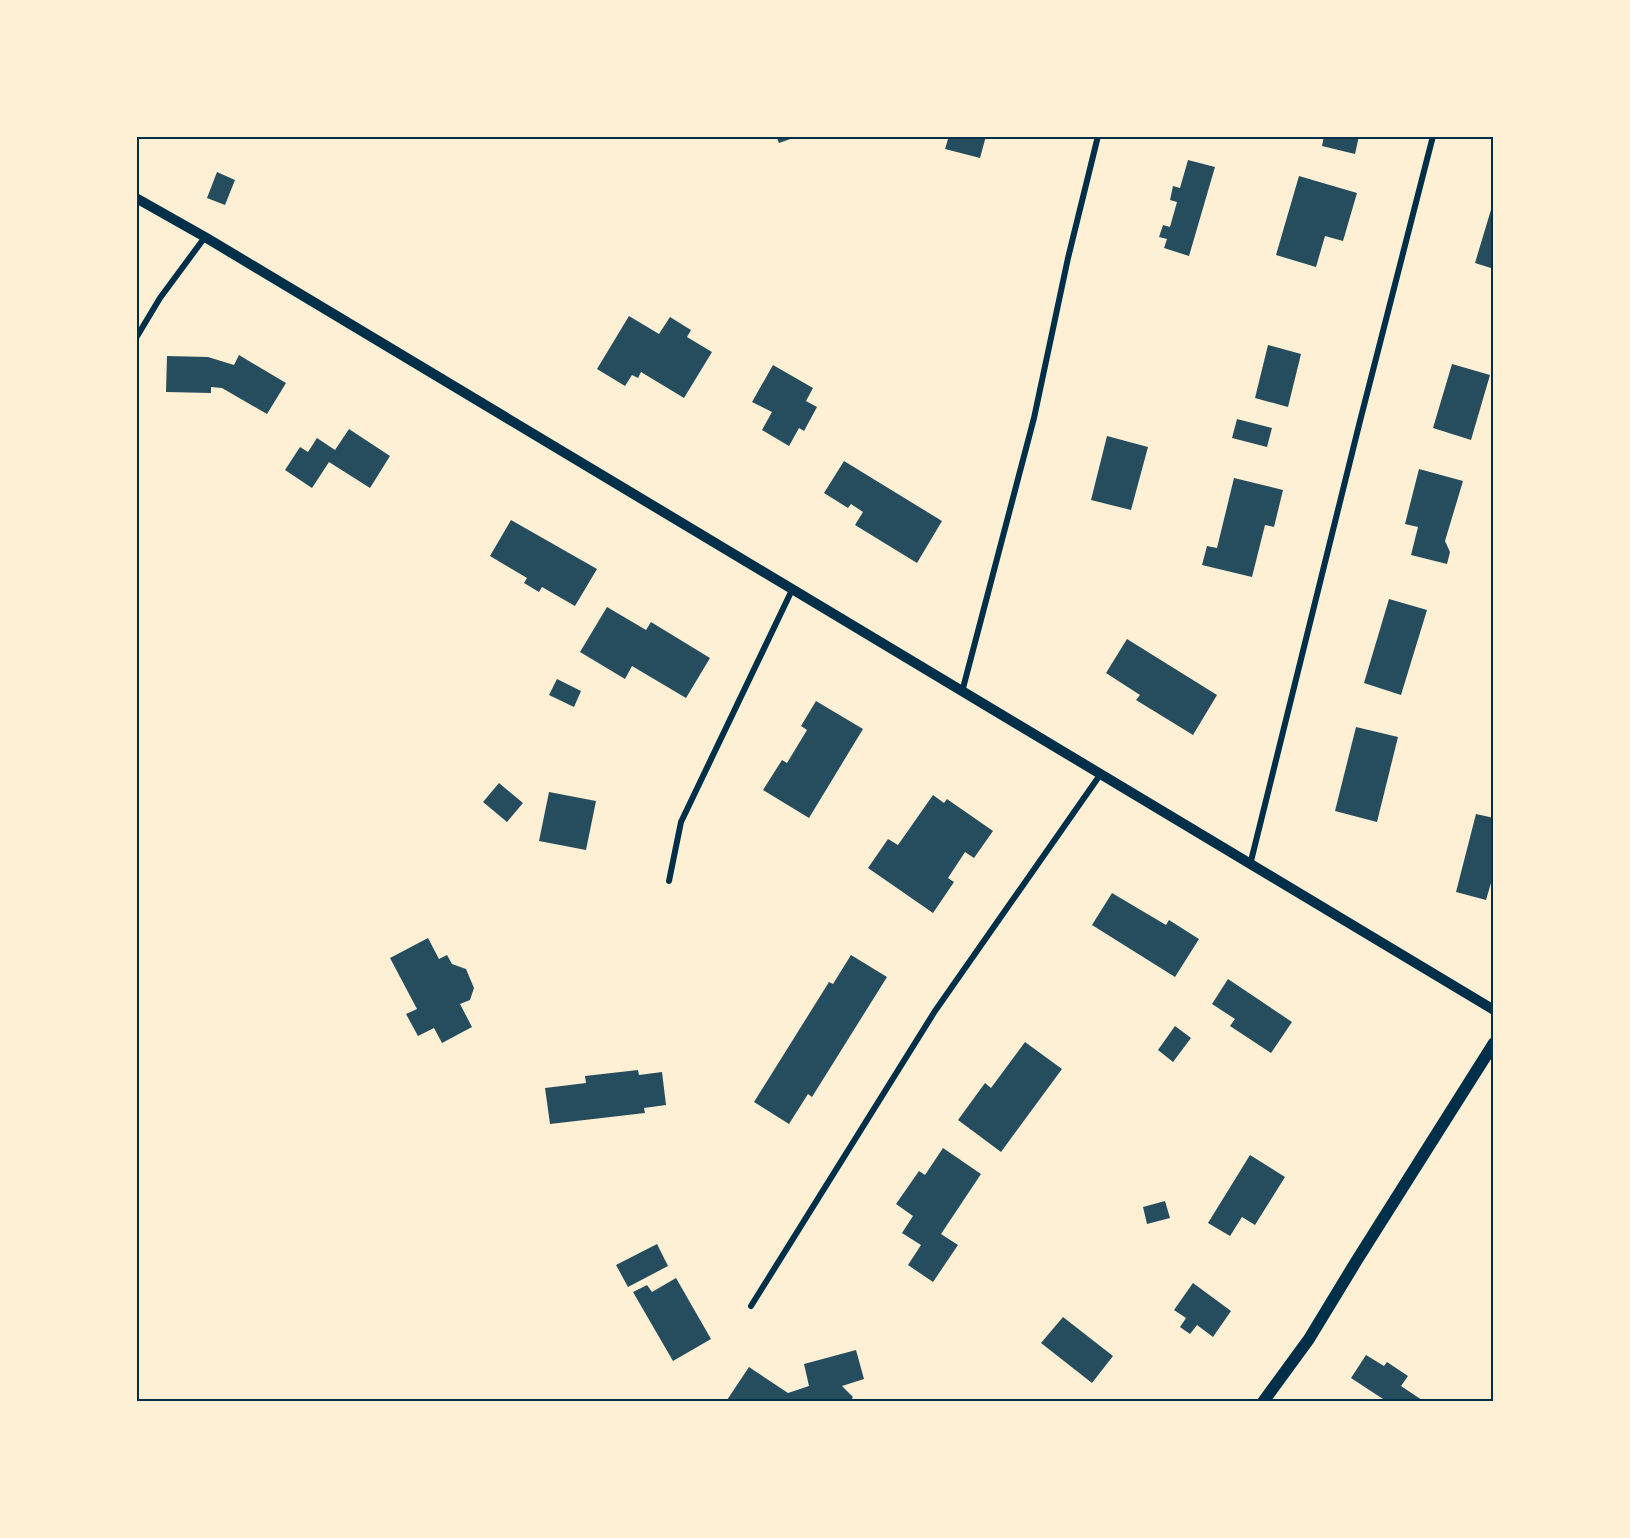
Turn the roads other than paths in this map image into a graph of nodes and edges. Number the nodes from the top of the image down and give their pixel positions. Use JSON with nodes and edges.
{"nodes":[{"id":1,"x":1098,"y":136,"type":"edge"},
{"id":2,"x":1433,"y":136,"type":"edge"},
{"id":3,"x":136,"y":198,"type":"edge"},
{"id":4,"x":205,"y":237,"type":"junction"},
{"id":5,"x":136,"y":338,"type":"edge"},
{"id":6,"x":792,"y":590,"type":"junction"},
{"id":7,"x":962,"y":692,"type":"junction"},
{"id":8,"x":1100,"y":774,"type":"junction"},
{"id":9,"x":1250,"y":865,"type":"junction"},
{"id":10,"x":669,"y":881,"type":"dead end"},
{"id":11,"x":1494,"y":1010,"type":"edge"},
{"id":12,"x":1492,"y":1049,"type":"edge"},
{"id":13,"x":750,"y":1306,"type":"dead end"},
{"id":14,"x":1263,"y":1401,"type":"edge"}],
"edges":[{"from":1,"to":7,"type":"street"},
{"from":2,"to":9,"type":"street"},
{"from":3,"to":4,"type":"street"},
{"from":4,"to":5,"type":"street"},
{"from":4,"to":6,"type":"street"},
{"from":6,"to":7,"type":"street"},
{"from":6,"to":10,"type":"street"},
{"from":7,"to":8,"type":"street"},
{"from":8,"to":9,"type":"street"},
{"from":8,"to":13,"type":"street"},
{"from":9,"to":11,"type":"street"},
{"from":12,"to":14,"type":"main road"}]}
